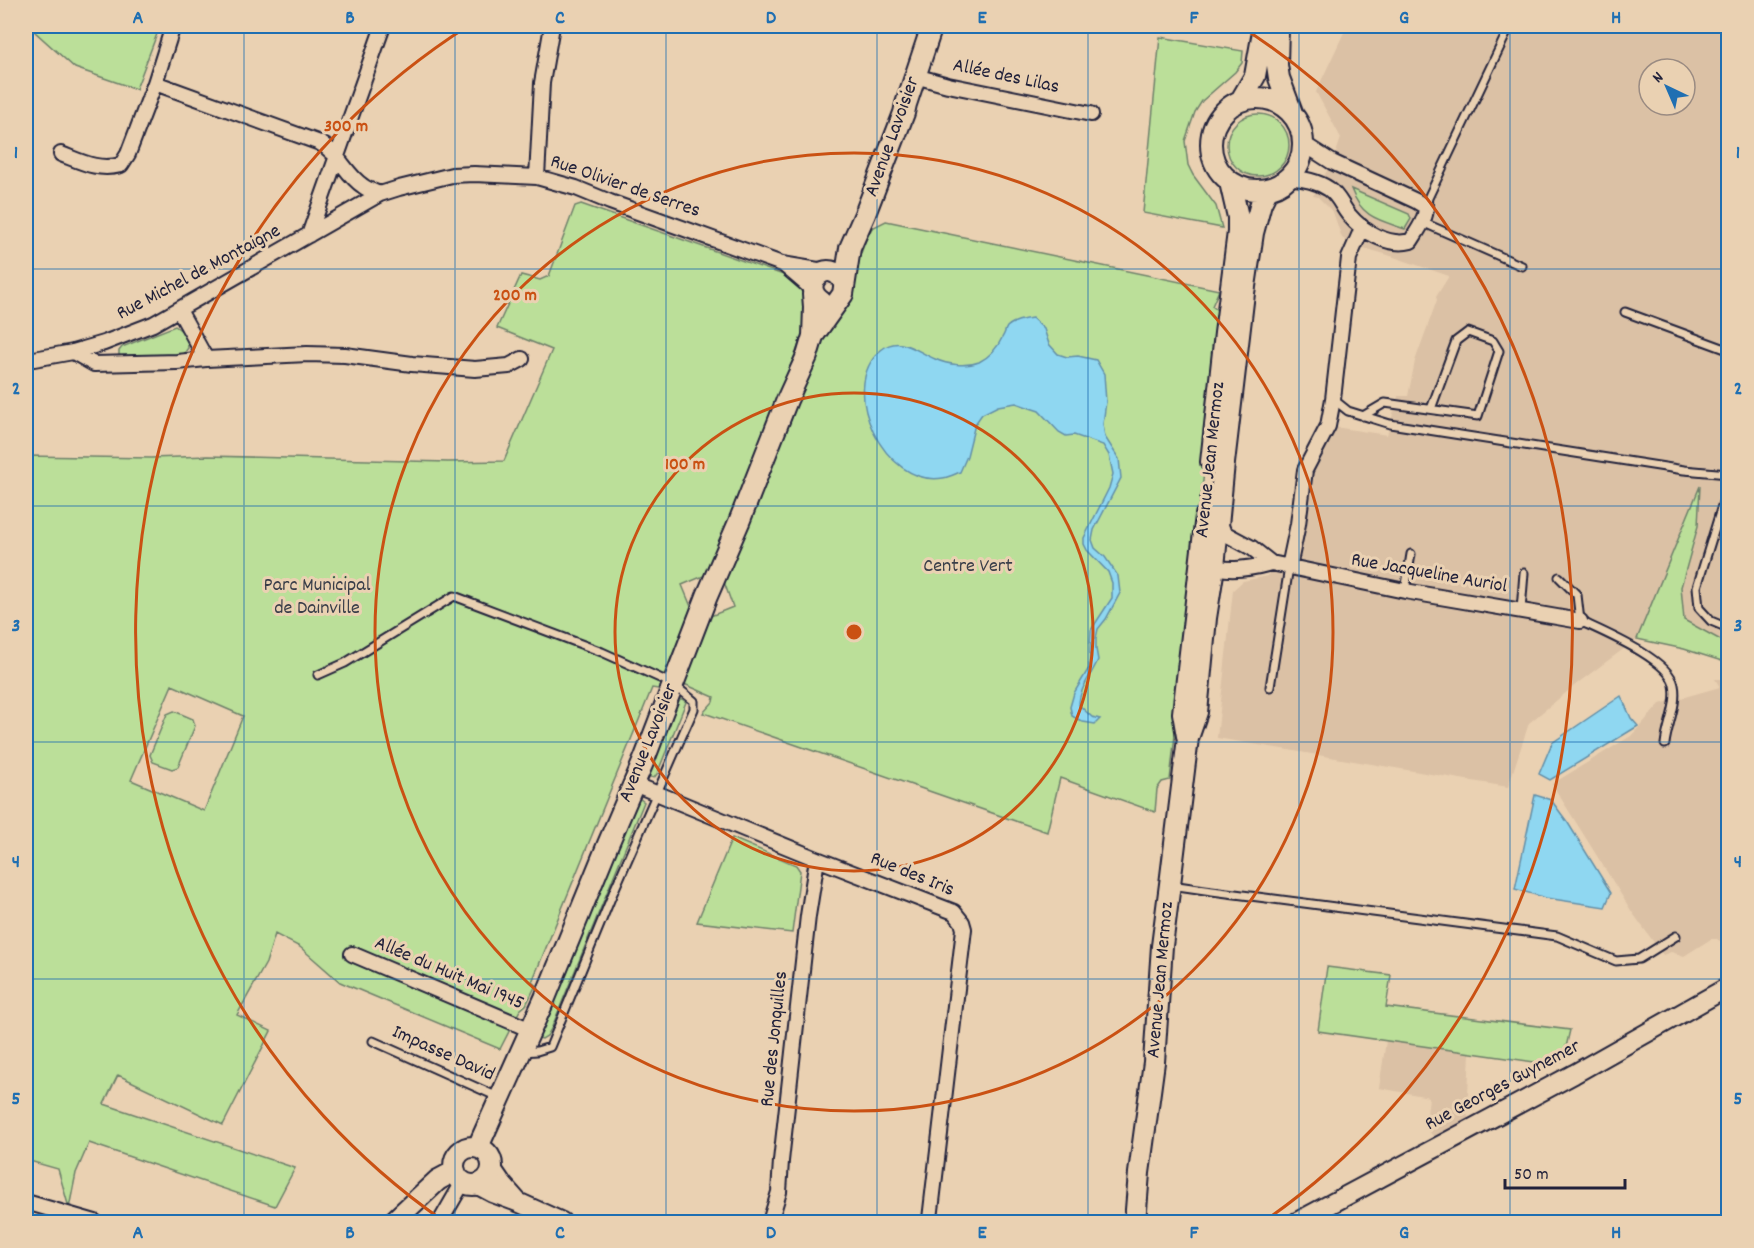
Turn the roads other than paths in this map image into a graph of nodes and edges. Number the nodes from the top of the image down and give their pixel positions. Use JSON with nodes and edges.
{"nodes":[{"id":1,"x":173,"y":26,"type":"edge"},
{"id":2,"x":383,"y":26,"type":"edge"},
{"id":3,"x":552,"y":26,"type":"edge"},
{"id":4,"x":932,"y":26,"type":"edge"},
{"id":5,"x":1264,"y":26,"type":"edge"},
{"id":6,"x":1510,"y":26,"type":"edge"},
{"id":7,"x":1281,"y":32,"type":"edge"},
{"id":8,"x":915,"y":76,"type":"junction"},
{"id":9,"x":155,"y":82,"type":"junction"},
{"id":10,"x":1241,"y":100,"type":"junction"},
{"id":11,"x":1292,"y":113,"type":"junction"},
{"id":12,"x":1091,"y":114,"type":"dead end"},
{"id":13,"x":1304,"y":144,"type":"junction"},
{"id":14,"x":61,"y":154,"type":"dead end"},
{"id":15,"x":337,"y":155,"type":"junction"},
{"id":16,"x":537,"y":177,"type":"junction"},
{"id":17,"x":1289,"y":177,"type":"junction"},
{"id":18,"x":1230,"y":182,"type":"junction"},
{"id":19,"x":1269,"y":189,"type":"junction"},
{"id":20,"x":380,"y":194,"type":"junction"},
{"id":21,"x":1426,"y":207,"type":"junction"},
{"id":22,"x":1422,"y":222,"type":"junction"},
{"id":23,"x":1361,"y":226,"type":"junction"},
{"id":24,"x":309,"y":236,"type":"junction"},
{"id":25,"x":850,"y":248,"type":"junction"},
{"id":26,"x":783,"y":264,"type":"junction"},
{"id":27,"x":1522,"y":266,"type":"dead end"},
{"id":28,"x":825,"y":271,"type":"junction"},
{"id":29,"x":813,"y":291,"type":"junction"},
{"id":30,"x":841,"y":292,"type":"junction"},
{"id":31,"x":179,"y":310,"type":"junction"},
{"id":32,"x":1625,"y":312,"type":"dead end"},
{"id":33,"x":813,"y":336,"type":"junction"},
{"id":34,"x":1728,"y":350,"type":"edge"},
{"id":35,"x":73,"y":352,"type":"junction"},
{"id":36,"x":26,"y":359,"type":"edge"},
{"id":37,"x":206,"y":359,"type":"junction"},
{"id":38,"x":522,"y":359,"type":"dead end"},
{"id":39,"x":1333,"y":399,"type":"junction"},
{"id":40,"x":1431,"y":409,"type":"junction"},
{"id":41,"x":1363,"y":416,"type":"junction"},
{"id":42,"x":1728,"y":474,"type":"edge"},
{"id":43,"x":1728,"y":486,"type":"edge"},
{"id":44,"x":1208,"y":501,"type":"junction"},
{"id":45,"x":1218,"y":521,"type":"junction"},
{"id":46,"x":1411,"y":554,"type":"dead end"},
{"id":47,"x":1271,"y":563,"type":"junction"},
{"id":48,"x":1214,"y":567,"type":"junction"},
{"id":49,"x":1289,"y":567,"type":"junction"},
{"id":50,"x":1524,"y":573,"type":"dead end"},
{"id":51,"x":1559,"y":577,"type":"dead end"},
{"id":52,"x":1405,"y":591,"type":"junction"},
{"id":53,"x":1521,"y":610,"type":"junction"},
{"id":54,"x":1580,"y":621,"type":"junction"},
{"id":55,"x":1728,"y":628,"type":"edge"},
{"id":56,"x":318,"y":675,"type":"dead end"},
{"id":57,"x":673,"y":684,"type":"junction"},
{"id":58,"x":1270,"y":687,"type":"dead end"},
{"id":59,"x":1188,"y":738,"type":"junction"},
{"id":60,"x":1665,"y":744,"type":"dead end"},
{"id":61,"x":634,"y":784,"type":"junction"},
{"id":62,"x":656,"y":793,"type":"junction"},
{"id":63,"x":817,"y":859,"type":"junction"},
{"id":64,"x":1170,"y":884,"type":"junction"},
{"id":65,"x":1676,"y":936,"type":"dead end"},
{"id":66,"x":352,"y":954,"type":"dead end"},
{"id":67,"x":1728,"y":987,"type":"edge"},
{"id":68,"x":531,"y":1030,"type":"junction"},
{"id":69,"x":373,"y":1041,"type":"dead end"},
{"id":70,"x":520,"y":1052,"type":"junction"},
{"id":71,"x":501,"y":1098,"type":"junction"},
{"id":72,"x":478,"y":1147,"type":"junction"},
{"id":73,"x":492,"y":1169,"type":"junction"},
{"id":74,"x":465,"y":1179,"type":"junction"},
{"id":75,"x":26,"y":1202,"type":"edge"},
{"id":76,"x":520,"y":1203,"type":"junction"},
{"id":77,"x":930,"y":1219,"type":"dead end"},
{"id":78,"x":95,"y":1222,"type":"edge"},
{"id":79,"x":393,"y":1222,"type":"edge"},
{"id":80,"x":440,"y":1222,"type":"edge"},
{"id":81,"x":562,"y":1222,"type":"edge"},
{"id":82,"x":770,"y":1222,"type":"edge"},
{"id":83,"x":1135,"y":1222,"type":"edge"},
{"id":84,"x":1297,"y":1222,"type":"edge"}],
"edges":[{"from":1,"to":9,"type":"street"},
{"from":2,"to":15,"type":"street"},
{"from":3,"to":16,"type":"street"},
{"from":4,"to":8,"type":"main road","name":"Avenue Lavoisier"},
{"from":5,"to":10,"type":"main road"},
{"from":6,"to":21,"type":"lane"},
{"from":7,"to":11,"type":"main road"},
{"from":8,"to":12,"type":"street","name":"Allée des Lilas"},
{"from":8,"to":25,"type":"main road","name":"Avenue Lavoisier"},
{"from":9,"to":14,"type":"street"},
{"from":9,"to":15,"type":"street"},
{"from":10,"to":11,"type":"main road"},
{"from":10,"to":18,"type":"main road"},
{"from":11,"to":13,"type":"main road"},
{"from":13,"to":17,"type":"main road"},
{"from":13,"to":21,"type":"street"},
{"from":15,"to":20,"type":"street"},
{"from":15,"to":24,"type":"street"},
{"from":16,"to":20,"type":"street","name":"Rue Olivier de Serres"},
{"from":16,"to":26,"type":"street","name":"Rue Olivier de Serres"},
{"from":17,"to":19,"type":"main road"},
{"from":17,"to":23,"type":"street"},
{"from":18,"to":19,"type":"main road"},
{"from":18,"to":44,"type":"main road","name":"Avenue Jean Mermoz"},
{"from":19,"to":45,"type":"main road","name":"Avenue Jean Mermoz"},
{"from":20,"to":24,"type":"street","name":"Rue Michel de Montaigne"},
{"from":21,"to":22,"type":"street"},
{"from":22,"to":23,"type":"street"},
{"from":22,"to":27,"type":"lane"},
{"from":23,"to":39,"type":"street"},
{"from":24,"to":31,"type":"street","name":"Rue Michel de Montaigne"},
{"from":25,"to":28,"type":"main road","name":"Avenue Lavoisier"},
{"from":25,"to":30,"type":"main road","name":"Avenue Lavoisier"},
{"from":26,"to":28,"type":"street","name":"Rue Olivier de Serres"},
{"from":26,"to":29,"type":"street","name":"Rue Olivier de Serres"},
{"from":28,"to":29,"type":"main road"},
{"from":28,"to":30,"type":"main road"},
{"from":29,"to":30,"type":"main road"},
{"from":29,"to":33,"type":"main road","name":"Avenue Lavoisier"},
{"from":30,"to":33,"type":"main road","name":"Avenue Lavoisier"},
{"from":31,"to":35,"type":"street","name":"Rue Michel de Montaigne"},
{"from":31,"to":37,"type":"street"},
{"from":32,"to":34,"type":"lane"},
{"from":33,"to":57,"type":"main road","name":"Avenue Lavoisier"},
{"from":35,"to":36,"type":"street","name":"Rue Michel de Montaigne"},
{"from":35,"to":37,"type":"street"},
{"from":37,"to":38,"type":"street"},
{"from":39,"to":41,"type":"lane"},
{"from":39,"to":49,"type":"street"},
{"from":40,"to":40,"type":"lane"},
{"from":40,"to":41,"type":"lane"},
{"from":41,"to":42,"type":"lane"},
{"from":43,"to":55,"type":"lane"},
{"from":44,"to":48,"type":"street"},
{"from":44,"to":59,"type":"main road","name":"Avenue Jean Mermoz"},
{"from":45,"to":47,"type":"street"},
{"from":45,"to":48,"type":"main road","name":"Avenue Jean Mermoz"},
{"from":46,"to":52,"type":"lane"},
{"from":47,"to":48,"type":"street"},
{"from":47,"to":49,"type":"street","name":"Rue Jacqueline Auriol"},
{"from":48,"to":59,"type":"main road","name":"Avenue Jean Mermoz"},
{"from":49,"to":52,"type":"street","name":"Rue Jacqueline Auriol"},
{"from":49,"to":58,"type":"lane"},
{"from":50,"to":53,"type":"lane"},
{"from":51,"to":54,"type":"lane"},
{"from":52,"to":53,"type":"street","name":"Rue Jacqueline Auriol"},
{"from":53,"to":54,"type":"street","name":"Rue Jacqueline Auriol"},
{"from":54,"to":60,"type":"lane"},
{"from":56,"to":57,"type":"lane"},
{"from":57,"to":61,"type":"main road","name":"Avenue Lavoisier"},
{"from":57,"to":62,"type":"lane"},
{"from":59,"to":64,"type":"main road","name":"Avenue Jean Mermoz"},
{"from":61,"to":62,"type":"street","name":"Rue des Iris"},
{"from":61,"to":68,"type":"main road","name":"Avenue Lavoisier"},
{"from":62,"to":63,"type":"street","name":"Rue des Iris"},
{"from":62,"to":70,"type":"lane"},
{"from":63,"to":77,"type":"street","name":"Rue des Iris"},
{"from":63,"to":82,"type":"street","name":"Rue des Jonquilles"},
{"from":64,"to":65,"type":"lane"},
{"from":64,"to":83,"type":"main road","name":"Avenue Jean Mermoz"},
{"from":66,"to":68,"type":"street","name":"Allée du Huit Mai 1945"},
{"from":67,"to":84,"type":"street","name":"Rue Georges Guynemer"},
{"from":68,"to":70,"type":"main road","name":"Avenue Lavoisier"},
{"from":69,"to":71,"type":"lane","name":"Impasse David"},
{"from":70,"to":71,"type":"main road","name":"Avenue Lavoisier"},
{"from":71,"to":72,"type":"main road","name":"Avenue Lavoisier"},
{"from":72,"to":73,"type":"main road"},
{"from":72,"to":74,"type":"main road"},
{"from":73,"to":74,"type":"main road"},
{"from":73,"to":76,"type":"street"},
{"from":74,"to":76,"type":"street"},
{"from":74,"to":79,"type":"main road"},
{"from":74,"to":80,"type":"street"},
{"from":75,"to":78,"type":"street"},
{"from":76,"to":81,"type":"street"}]}
